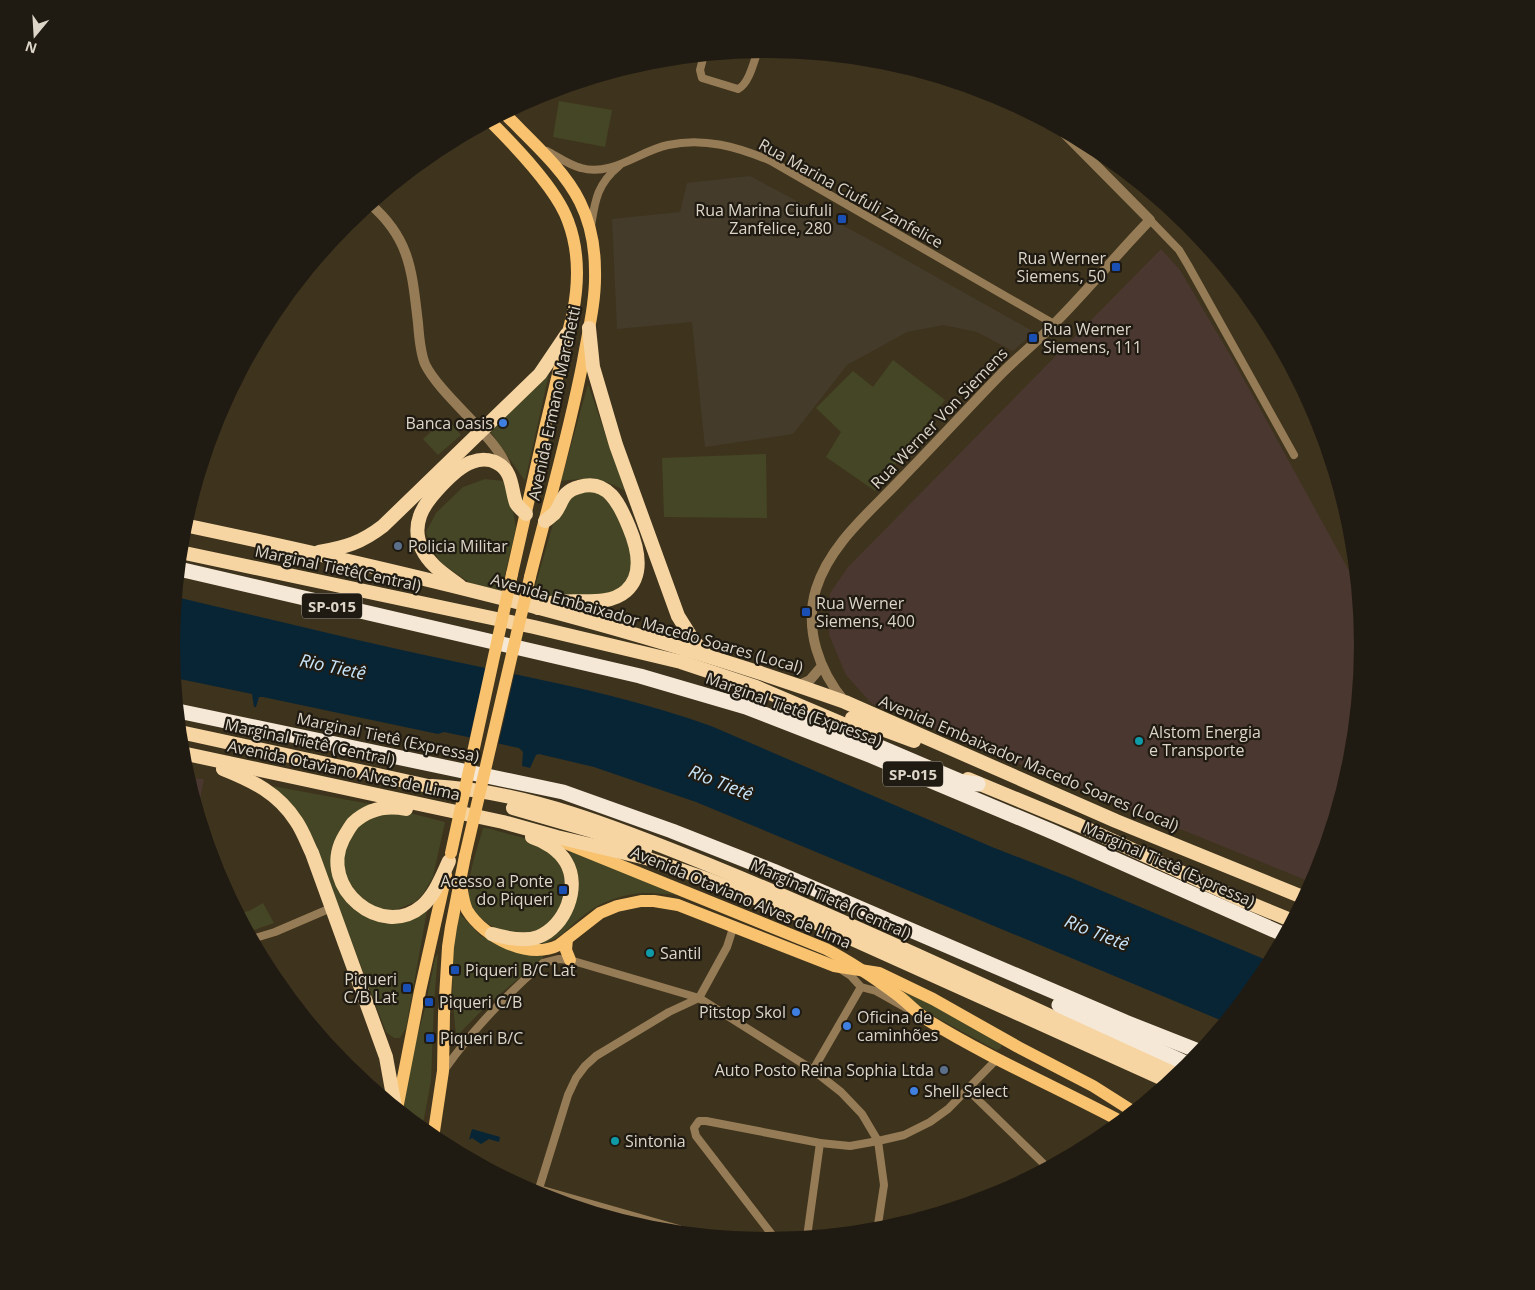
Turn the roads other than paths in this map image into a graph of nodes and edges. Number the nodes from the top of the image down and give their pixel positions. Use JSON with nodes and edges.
{"nodes":[{"id":1,"x":755,"y":58,"type":"edge"},
{"id":2,"x":702,"y":62,"type":"edge"},
{"id":3,"x":508,"y":118,"type":"edge"},
{"id":4,"x":495,"y":125,"type":"edge"},
{"id":5,"x":534,"y":145,"type":"junction"},
{"id":6,"x":1077,"y":146,"type":"edge"},
{"id":7,"x":622,"y":164,"type":"junction"},
{"id":8,"x":374,"y":208,"type":"edge"},
{"id":9,"x":1150,"y":220,"type":"junction"},
{"id":10,"x":590,"y":232,"type":"junction"},
{"id":11,"x":1054,"y":324,"type":"junction"},
{"id":12,"x":589,"y":328,"type":"junction"},
{"id":13,"x":567,"y":334,"type":"junction"},
{"id":14,"x":481,"y":431,"type":"junction"},
{"id":15,"x":1294,"y":454,"type":"dead end"},
{"id":16,"x":508,"y":472,"type":"junction"},
{"id":17,"x":526,"y":514,"type":"junction"},
{"id":18,"x":545,"y":521,"type":"junction"},
{"id":19,"x":192,"y":527,"type":"edge"},
{"id":20,"x":315,"y":553,"type":"junction"},
{"id":21,"x":187,"y":554,"type":"edge"},
{"id":22,"x":185,"y":570,"type":"edge"},
{"id":23,"x":465,"y":589,"type":"junction"},
{"id":24,"x":538,"y":608,"type":"junction"},
{"id":25,"x":707,"y":656,"type":"junction"},
{"id":26,"x":822,"y":666,"type":"junction"},
{"id":27,"x":799,"y":685,"type":"junction"},
{"id":28,"x":756,"y":687,"type":"junction"},
{"id":29,"x":698,"y":692,"type":"junction"},
{"id":30,"x":845,"y":702,"type":"junction"},
{"id":31,"x":184,"y":712,"type":"edge"},
{"id":32,"x":187,"y":733,"type":"edge"},
{"id":33,"x":190,"y":755,"type":"edge"},
{"id":34,"x":198,"y":757,"type":"junction"},
{"id":35,"x":975,"y":758,"type":"junction"},
{"id":36,"x":978,"y":784,"type":"junction"},
{"id":37,"x":432,"y":786,"type":"junction"},
{"id":38,"x":456,"y":788,"type":"joint"},
{"id":39,"x":423,"y":806,"type":"junction"},
{"id":40,"x":503,"y":822,"type":"junction"},
{"id":41,"x":557,"y":837,"type":"junction"},
{"id":42,"x":450,"y":857,"type":"junction"},
{"id":43,"x":1216,"y":862,"type":"junction"},
{"id":44,"x":1165,"y":865,"type":"junction"},
{"id":45,"x":704,"y":878,"type":"junction"},
{"id":46,"x":460,"y":880,"type":"junction"},
{"id":47,"x":1298,"y":895,"type":"edge"},
{"id":48,"x":1295,"y":903,"type":"edge"},
{"id":49,"x":331,"y":908,"type":"junction"},
{"id":50,"x":1291,"y":911,"type":"edge"},
{"id":51,"x":1287,"y":918,"type":"edge"},
{"id":52,"x":749,"y":924,"type":"junction"},
{"id":53,"x":734,"y":925,"type":"junction"},
{"id":54,"x":1280,"y":932,"type":"edge"},
{"id":55,"x":492,"y":934,"type":"junction"},
{"id":56,"x":258,"y":937,"type":"edge"},
{"id":57,"x":567,"y":939,"type":"junction"},
{"id":58,"x":570,"y":960,"type":"junction"},
{"id":59,"x":834,"y":966,"type":"junction"},
{"id":60,"x":994,"y":966,"type":"junction"},
{"id":61,"x":866,"y":971,"type":"junction"},
{"id":62,"x":861,"y":987,"type":"junction"},
{"id":63,"x":698,"y":998,"type":"junction"},
{"id":64,"x":919,"y":1014,"type":"junction"},
{"id":65,"x":1018,"y":1047,"type":"junction"},
{"id":66,"x":1193,"y":1050,"type":"edge"},
{"id":67,"x":997,"y":1059,"type":"junction"},
{"id":68,"x":1182,"y":1061,"type":"edge"},
{"id":69,"x":813,"y":1070,"type":"junction"},
{"id":70,"x":1173,"y":1070,"type":"edge"},
{"id":71,"x":443,"y":1071,"type":"junction"},
{"id":72,"x":1163,"y":1079,"type":"edge"},
{"id":73,"x":968,"y":1090,"type":"junction"},
{"id":74,"x":394,"y":1098,"type":"edge"},
{"id":75,"x":397,"y":1101,"type":"edge"},
{"id":76,"x":1128,"y":1108,"type":"edge"},
{"id":77,"x":1115,"y":1118,"type":"edge"},
{"id":78,"x":434,"y":1128,"type":"edge"},
{"id":79,"x":878,"y":1141,"type":"junction"},
{"id":80,"x":820,"y":1143,"type":"junction"},
{"id":81,"x":1043,"y":1163,"type":"edge"},
{"id":82,"x":540,"y":1186,"type":"edge"},
{"id":83,"x":878,"y":1222,"type":"edge"},
{"id":84,"x":808,"y":1231,"type":"edge"},
{"id":85,"x":770,"y":1232,"type":"edge"}],
"edges":[{"from":1,"to":2,"type":"street"},
{"from":3,"to":5,"type":"main road","name":"Avenida Ermano Marchetti"},
{"from":4,"to":13,"type":"main road","name":"Avenida Ermano Marchetti"},
{"from":5,"to":7,"type":"street","name":"Rua Marina Ciufuli Zanfelice"},
{"from":5,"to":10,"type":"main road","name":"Avenida Ermano Marchetti"},
{"from":6,"to":9,"type":"street"},
{"from":7,"to":10,"type":"street","name":"Rua Marina Ciufuli Zanfelice"},
{"from":7,"to":11,"type":"street","name":"Rua Marina Ciufuli Zanfelice"},
{"from":8,"to":14,"type":"street"},
{"from":9,"to":11,"type":"street","name":"Rua Werner Von Siemens"},
{"from":9,"to":15,"type":"street"},
{"from":10,"to":12,"type":"main road","name":"Avenida Ermano Marchetti"},
{"from":11,"to":26,"type":"street","name":"Rua Werner Von Siemens"},
{"from":12,"to":18,"type":"main road","name":"Avenida Ermano Marchetti"},
{"from":12,"to":25,"type":"highway"},
{"from":13,"to":14,"type":"highway"},
{"from":13,"to":17,"type":"main road","name":"Avenida Ermano Marchetti"},
{"from":14,"to":16,"type":"street"},
{"from":14,"to":20,"type":"highway"},
{"from":16,"to":17,"type":"highway"},
{"from":16,"to":23,"type":"highway"},
{"from":17,"to":42,"type":"main road","name":"Avenida Ermano Marchetti","bridge":true},
{"from":18,"to":24,"type":"highway"},
{"from":18,"to":46,"type":"main road","name":"Avenida Ermano Marchetti","bridge":true},
{"from":19,"to":20,"type":"highway","name":"Avenida Embaixador Macedo Soares (Local)"},
{"from":20,"to":23,"type":"highway","name":"Avenida Embaixador Macedo Soares (Local)"},
{"from":21,"to":28,"type":"highway","name":"Marginal Tietê(Central)"},
{"from":22,"to":29,"type":"highway","name":"Marginal Tietê (Expressa)","number":"SP-015"},
{"from":23,"to":24,"type":"highway","name":"Avenida Embaixador Macedo Soares (Local)"},
{"from":24,"to":25,"type":"highway","name":"Avenida Embaixador Macedo Soares (Local)"},
{"from":25,"to":27,"type":"highway","name":"Avenida Embaixador Macedo Soares (Local)"},
{"from":26,"to":27,"type":"street"},
{"from":26,"to":30,"type":"street","name":"Rua Werner Von Siemens"},
{"from":27,"to":30,"type":"highway","name":"Avenida Embaixador Macedo Soares (Local)"},
{"from":28,"to":35,"type":"highway"},
{"from":28,"to":36,"type":"highway"},
{"from":29,"to":36,"type":"highway"},
{"from":29,"to":54,"type":"highway","name":"Marginal Tietê (Expressa)","number":"SP-015"},
{"from":30,"to":35,"type":"highway","name":"Avenida Embaixador Macedo Soares (Local)"},
{"from":31,"to":60,"type":"highway","name":"Marginal Tietê (Expressa)"},
{"from":32,"to":37,"type":"highway","name":"Marginal Tietê (Central)"},
{"from":33,"to":34,"type":"highway","name":"Avenida Otaviano Alves de Lima"},
{"from":34,"to":39,"type":"highway","name":"Avenida Otaviano Alves de Lima"},
{"from":34,"to":49,"type":"highway"},
{"from":35,"to":43,"type":"highway","name":"Avenida Embaixador Macedo Soares (Local)"},
{"from":36,"to":44,"type":"highway"},
{"from":37,"to":38,"type":"highway","name":"Avenida Otaviano Alves de Lima"},
{"from":37,"to":45,"type":"highway"},
{"from":38,"to":70,"type":"highway","name":"Marginal Tietê (Central)"},
{"from":39,"to":40,"type":"highway","name":"Avenida Otaviano Alves de Lima"},
{"from":39,"to":42,"type":"highway"},
{"from":40,"to":41,"type":"highway","name":"Avenida Otaviano Alves de Lima"},
{"from":40,"to":55,"type":"highway"},
{"from":41,"to":45,"type":"highway","name":"Avenida Otaviano Alves de Lima"},
{"from":41,"to":52,"type":"main road","name":"Avenida Otaviano Alves de Lima"},
{"from":42,"to":75,"type":"main road","name":"Avenida Ermano Marchetti"},
{"from":43,"to":47,"type":"highway","name":"Avenida Embaixador Macedo Soares (Local)"},
{"from":43,"to":48,"type":"highway"},
{"from":44,"to":50,"type":"highway"},
{"from":44,"to":51,"type":"highway"},
{"from":45,"to":72,"type":"highway","name":"Avenida Otaviano Alves de Lima"},
{"from":46,"to":55,"type":"main road","name":"Avenida Otaviano Alves de Lima"},
{"from":46,"to":71,"type":"main road","name":"Avenida Ermano Marchetti"},
{"from":49,"to":56,"type":"street"},
{"from":49,"to":74,"type":"highway"},
{"from":52,"to":53,"type":"main road","name":"Avenida Otaviano Alves de Lima"},
{"from":52,"to":59,"type":"main road","name":"Avenida Otaviano Alves de Lima"},
{"from":52,"to":61,"type":"main road","name":"Avenida Otaviano Alves de Lima"},
{"from":53,"to":57,"type":"main road","name":"Avenida Otaviano Alves de Lima"},
{"from":53,"to":63,"type":"street"},
{"from":55,"to":57,"type":"main road","name":"Avenida Otaviano Alves de Lima"},
{"from":57,"to":58,"type":"main road"},
{"from":58,"to":63,"type":"street"},
{"from":58,"to":71,"type":"street"},
{"from":59,"to":61,"type":"main road","name":"Avenida Otaviano Alves de Lima"},
{"from":59,"to":62,"type":"street"},
{"from":60,"to":66,"type":"highway","name":"Marginal Tietê (Expressa)"},
{"from":60,"to":68,"type":"highway"},
{"from":61,"to":64,"type":"main road"},
{"from":61,"to":65,"type":"main road"},
{"from":62,"to":64,"type":"street"},
{"from":62,"to":69,"type":"street"},
{"from":63,"to":69,"type":"street"},
{"from":63,"to":82,"type":"street"},
{"from":64,"to":67,"type":"main road"},
{"from":65,"to":67,"type":"main road"},
{"from":65,"to":76,"type":"main road"},
{"from":67,"to":73,"type":"street"},
{"from":67,"to":77,"type":"main road"},
{"from":69,"to":79,"type":"street"},
{"from":71,"to":78,"type":"main road","name":"Avenida Ermano Marchetti"},
{"from":73,"to":79,"type":"street"},
{"from":73,"to":81,"type":"street"},
{"from":79,"to":80,"type":"street"},
{"from":79,"to":83,"type":"street"},
{"from":80,"to":84,"type":"street"},
{"from":80,"to":85,"type":"street"}]}
